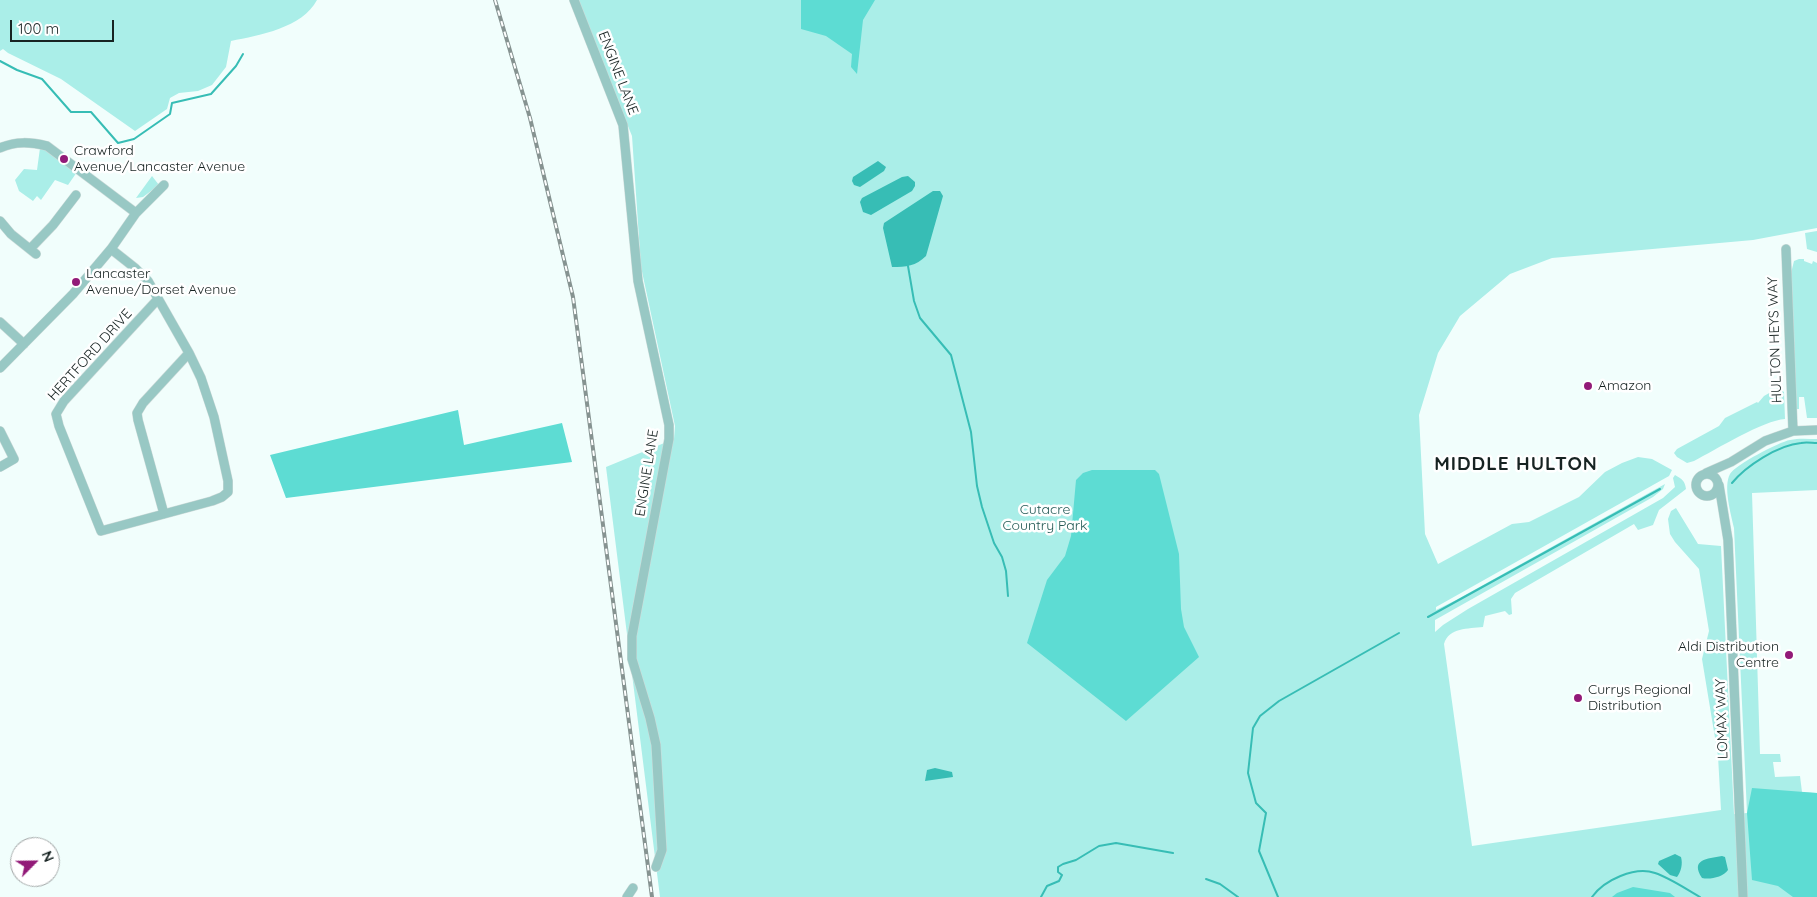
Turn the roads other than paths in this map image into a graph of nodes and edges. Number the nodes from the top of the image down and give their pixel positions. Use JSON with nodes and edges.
{"nodes":[{"id":1,"x":574,"y":0,"type":"edge"},
{"id":2,"x":0,"y":148,"type":"edge"},
{"id":3,"x":164,"y":185,"type":"dead end"},
{"id":4,"x":76,"y":195,"type":"dead end"},
{"id":5,"x":136,"y":213,"type":"junction"},
{"id":6,"x":0,"y":221,"type":"edge"},
{"id":7,"x":111,"y":249,"type":"junction"},
{"id":8,"x":1786,"y":249,"type":"dead end"},
{"id":9,"x":158,"y":299,"type":"junction"},
{"id":10,"x":0,"y":322,"type":"edge"},
{"id":11,"x":24,"y":344,"type":"junction"},
{"id":12,"x":189,"y":353,"type":"junction"},
{"id":13,"x":0,"y":368,"type":"edge"},
{"id":14,"x":1817,"y":430,"type":"edge"},
{"id":15,"x":0,"y":431,"type":"edge"},
{"id":16,"x":1793,"y":431,"type":"junction"},
{"id":17,"x":1731,"y":462,"type":"junction"},
{"id":18,"x":0,"y":466,"type":"edge"},
{"id":19,"x":1706,"y":473,"type":"junction"},
{"id":20,"x":1718,"y":483,"type":"junction"},
{"id":21,"x":1706,"y":496,"type":"junction"},
{"id":22,"x":1723,"y":511,"type":"junction"},
{"id":23,"x":164,"y":514,"type":"junction"},
{"id":24,"x":656,"y":867,"type":"dead end"},
{"id":25,"x":633,"y":888,"type":"dead end"},
{"id":26,"x":627,"y":897,"type":"edge"},
{"id":27,"x":1743,"y":897,"type":"edge"}],
"edges":[{"from":1,"to":24,"type":"street","name":"ENGINE LANE"},
{"from":2,"to":5,"type":"street"},
{"from":3,"to":5,"type":"street"},
{"from":4,"to":6,"type":"street"},
{"from":5,"to":7,"type":"street"},
{"from":7,"to":9,"type":"street"},
{"from":7,"to":11,"type":"street"},
{"from":8,"to":16,"type":"street","name":"HULTON HEYS WAY"},
{"from":9,"to":12,"type":"street"},
{"from":9,"to":23,"type":"street","name":"HERTFORD DRIVE"},
{"from":10,"to":11,"type":"street"},
{"from":11,"to":13,"type":"street"},
{"from":12,"to":23,"type":"street"},
{"from":12,"to":23,"type":"street","name":"HERTFORD DRIVE"},
{"from":14,"to":16,"type":"street"},
{"from":15,"to":18,"type":"street"},
{"from":16,"to":17,"type":"street"},
{"from":17,"to":19,"type":"street"},
{"from":17,"to":20,"type":"street"},
{"from":19,"to":20,"type":"street"},
{"from":19,"to":21,"type":"street"},
{"from":20,"to":21,"type":"street"},
{"from":20,"to":22,"type":"street","name":"LOMAX WAY"},
{"from":21,"to":22,"type":"street"},
{"from":22,"to":27,"type":"street","name":"LOMAX WAY"},
{"from":25,"to":26,"type":"street"}]}
